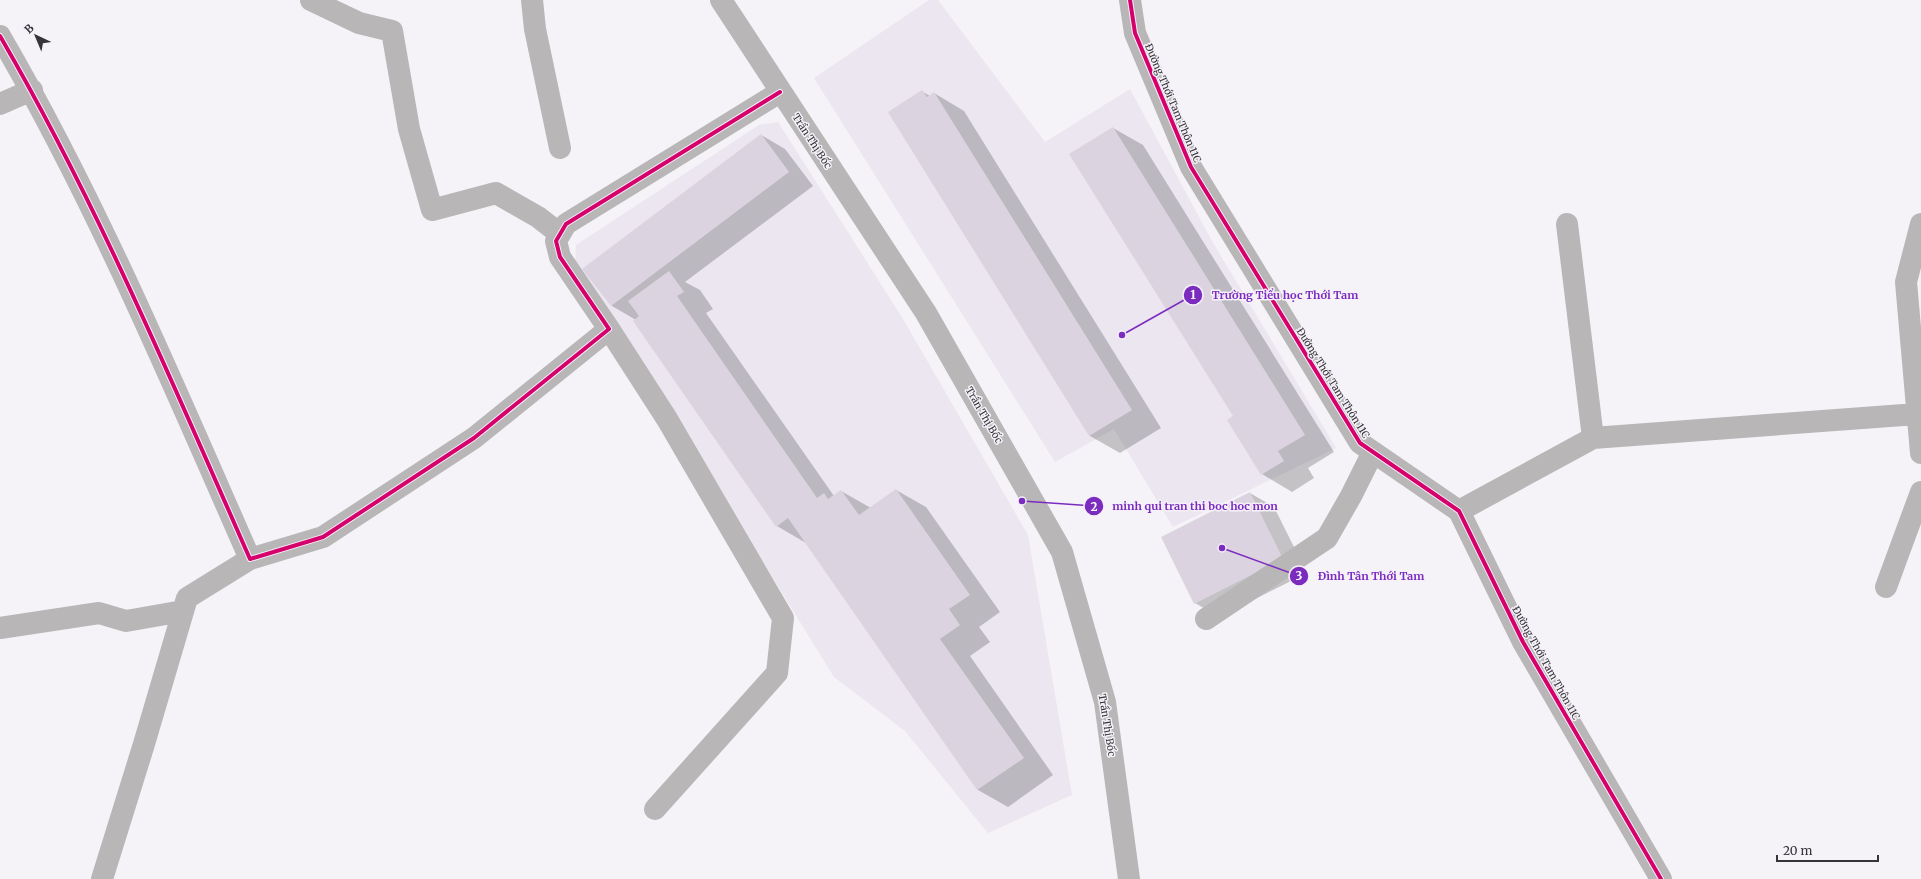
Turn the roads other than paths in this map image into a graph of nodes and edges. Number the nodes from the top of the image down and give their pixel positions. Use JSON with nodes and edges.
{"nodes":[{"id":1,"x":311,"y":0,"type":"edge"},
{"id":2,"x":532,"y":0,"type":"edge"},
{"id":3,"x":721,"y":0,"type":"edge"},
{"id":4,"x":1130,"y":0,"type":"edge"},
{"id":5,"x":0,"y":36,"type":"edge"},
{"id":6,"x":32,"y":90,"type":"junction"},
{"id":7,"x":780,"y":92,"type":"junction"},
{"id":8,"x":0,"y":104,"type":"edge"},
{"id":9,"x":560,"y":148,"type":"dead end"},
{"id":10,"x":1567,"y":224,"type":"dead end"},
{"id":11,"x":1921,"y":224,"type":"edge"},
{"id":12,"x":560,"y":234,"type":"junction"},
{"id":13,"x":609,"y":329,"type":"junction"},
{"id":14,"x":1917,"y":414,"type":"junction"},
{"id":15,"x":1593,"y":438,"type":"junction"},
{"id":16,"x":1373,"y":452,"type":"junction"},
{"id":17,"x":1921,"y":453,"type":"edge"},
{"id":18,"x":1921,"y":492,"type":"edge"},
{"id":19,"x":1459,"y":511,"type":"junction"},
{"id":20,"x":250,"y":559,"type":"junction"},
{"id":21,"x":1886,"y":587,"type":"dead end"},
{"id":22,"x":183,"y":611,"type":"junction"},
{"id":23,"x":1206,"y":619,"type":"dead end"},
{"id":24,"x":0,"y":628,"type":"edge"},
{"id":25,"x":655,"y":809,"type":"dead end"},
{"id":26,"x":102,"y":879,"type":"edge"},
{"id":27,"x":1129,"y":879,"type":"edge"},
{"id":28,"x":1661,"y":879,"type":"edge"}],
"edges":[{"from":1,"to":12,"type":"street"},
{"from":2,"to":9,"type":"street"},
{"from":3,"to":7,"type":"street","name":"Trần Thị Bốc"},
{"from":4,"to":16,"type":"street","name":"Đường Thới Tam Thôn 11C"},
{"from":5,"to":6,"type":"street"},
{"from":6,"to":8,"type":"street"},
{"from":6,"to":20,"type":"street"},
{"from":7,"to":12,"type":"street"},
{"from":7,"to":27,"type":"street","name":"Trần Thị Bốc"},
{"from":10,"to":15,"type":"street"},
{"from":11,"to":14,"type":"street"},
{"from":12,"to":13,"type":"street"},
{"from":13,"to":20,"type":"street"},
{"from":13,"to":25,"type":"street"},
{"from":14,"to":15,"type":"street"},
{"from":14,"to":17,"type":"street"},
{"from":15,"to":19,"type":"street"},
{"from":16,"to":19,"type":"street","name":"Đường Thới Tam Thôn 11C"},
{"from":16,"to":23,"type":"street"},
{"from":18,"to":21,"type":"street"},
{"from":19,"to":28,"type":"street","name":"Đường Thới Tam Thôn 11C"},
{"from":20,"to":22,"type":"street"},
{"from":22,"to":24,"type":"street"},
{"from":22,"to":26,"type":"street"}]}
